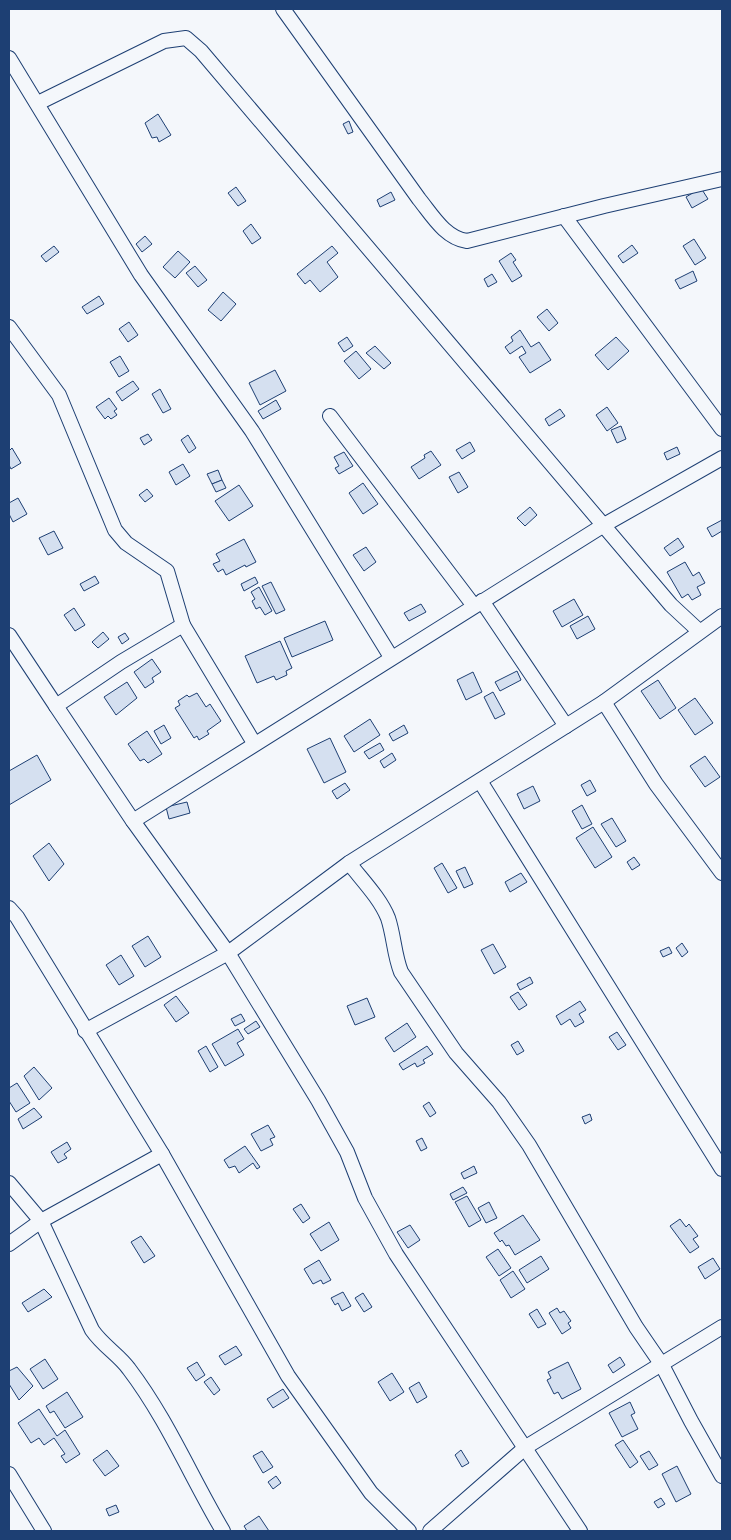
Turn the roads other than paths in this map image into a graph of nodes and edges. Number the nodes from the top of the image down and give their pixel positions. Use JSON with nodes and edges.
{"nodes":[{"id":1,"x":283,"y":9,"type":"edge"},
{"id":2,"x":9,"y":58,"type":"edge"},
{"id":3,"x":38,"y":103,"type":"junction"},
{"id":4,"x":722,"y":179,"type":"edge"},
{"id":5,"x":564,"y":216,"type":"junction"},
{"id":6,"x":9,"y":328,"type":"edge"},
{"id":7,"x":330,"y":416,"type":"dead end"},
{"id":8,"x":722,"y":429,"type":"edge"},
{"id":9,"x":722,"y":458,"type":"edge"},
{"id":10,"x":604,"y":526,"type":"junction"},
{"id":11,"x":478,"y":604,"type":"junction"},
{"id":12,"x":721,"y":620,"type":"edge"},
{"id":13,"x":183,"y":625,"type":"junction"},
{"id":14,"x":699,"y":631,"type":"junction"},
{"id":15,"x":9,"y":635,"type":"edge"},
{"id":16,"x":391,"y":657,"type":"junction"},
{"id":17,"x":604,"y":702,"type":"junction"},
{"id":18,"x":56,"y":706,"type":"junction"},
{"id":19,"x":566,"y":726,"type":"junction"},
{"id":20,"x":254,"y":743,"type":"junction"},
{"id":21,"x":480,"y":781,"type":"junction"},
{"id":22,"x":133,"y":821,"type":"junction"},
{"id":23,"x":349,"y":863,"type":"junction"},
{"id":24,"x":722,"y":872,"type":"edge"},
{"id":25,"x":9,"y":908,"type":"edge"},
{"id":26,"x":228,"y":953,"type":"junction"},
{"id":27,"x":85,"y":1031,"type":"junction"},
{"id":28,"x":162,"y":1154,"type":"junction"},
{"id":29,"x":722,"y":1169,"type":"edge"},
{"id":30,"x":9,"y":1183,"type":"edge"},
{"id":31,"x":41,"y":1221,"type":"junction"},
{"id":32,"x":9,"y":1244,"type":"edge"},
{"id":33,"x":722,"y":1327,"type":"edge"},
{"id":34,"x":662,"y":1365,"type":"junction"},
{"id":35,"x":526,"y":1447,"type":"junction"},
{"id":36,"x":722,"y":1476,"type":"edge"},
{"id":37,"x":11,"y":1483,"type":"edge"},
{"id":38,"x":44,"y":1531,"type":"edge"},
{"id":39,"x":223,"y":1531,"type":"edge"},
{"id":40,"x":409,"y":1531,"type":"edge"},
{"id":41,"x":430,"y":1531,"type":"edge"},
{"id":42,"x":580,"y":1531,"type":"edge"}],
"edges":[{"from":1,"to":5,"type":"street"},
{"from":2,"to":3,"type":"street"},
{"from":3,"to":10,"type":"street"},
{"from":3,"to":16,"type":"street"},
{"from":4,"to":5,"type":"street"},
{"from":5,"to":8,"type":"street"},
{"from":6,"to":13,"type":"street"},
{"from":7,"to":11,"type":"street"},
{"from":9,"to":10,"type":"street"},
{"from":10,"to":11,"type":"street"},
{"from":10,"to":14,"type":"street"},
{"from":11,"to":16,"type":"street"},
{"from":11,"to":19,"type":"street"},
{"from":12,"to":14,"type":"street"},
{"from":13,"to":18,"type":"street"},
{"from":13,"to":20,"type":"street"},
{"from":14,"to":17,"type":"street"},
{"from":15,"to":18,"type":"street"},
{"from":16,"to":20,"type":"street"},
{"from":17,"to":19,"type":"street"},
{"from":17,"to":24,"type":"street"},
{"from":18,"to":22,"type":"street"},
{"from":19,"to":21,"type":"street"},
{"from":20,"to":22,"type":"street"},
{"from":21,"to":23,"type":"street"},
{"from":21,"to":29,"type":"street"},
{"from":22,"to":26,"type":"street"},
{"from":23,"to":26,"type":"street"},
{"from":23,"to":34,"type":"street"},
{"from":25,"to":27,"type":"street"},
{"from":26,"to":27,"type":"street"},
{"from":26,"to":35,"type":"street"},
{"from":27,"to":28,"type":"street"},
{"from":28,"to":31,"type":"street"},
{"from":28,"to":40,"type":"street"},
{"from":30,"to":31,"type":"street"},
{"from":31,"to":32,"type":"street"},
{"from":31,"to":39,"type":"street"},
{"from":33,"to":34,"type":"street"},
{"from":34,"to":35,"type":"street"},
{"from":34,"to":36,"type":"street"},
{"from":35,"to":41,"type":"street"},
{"from":35,"to":42,"type":"street"},
{"from":37,"to":38,"type":"street"}]}
